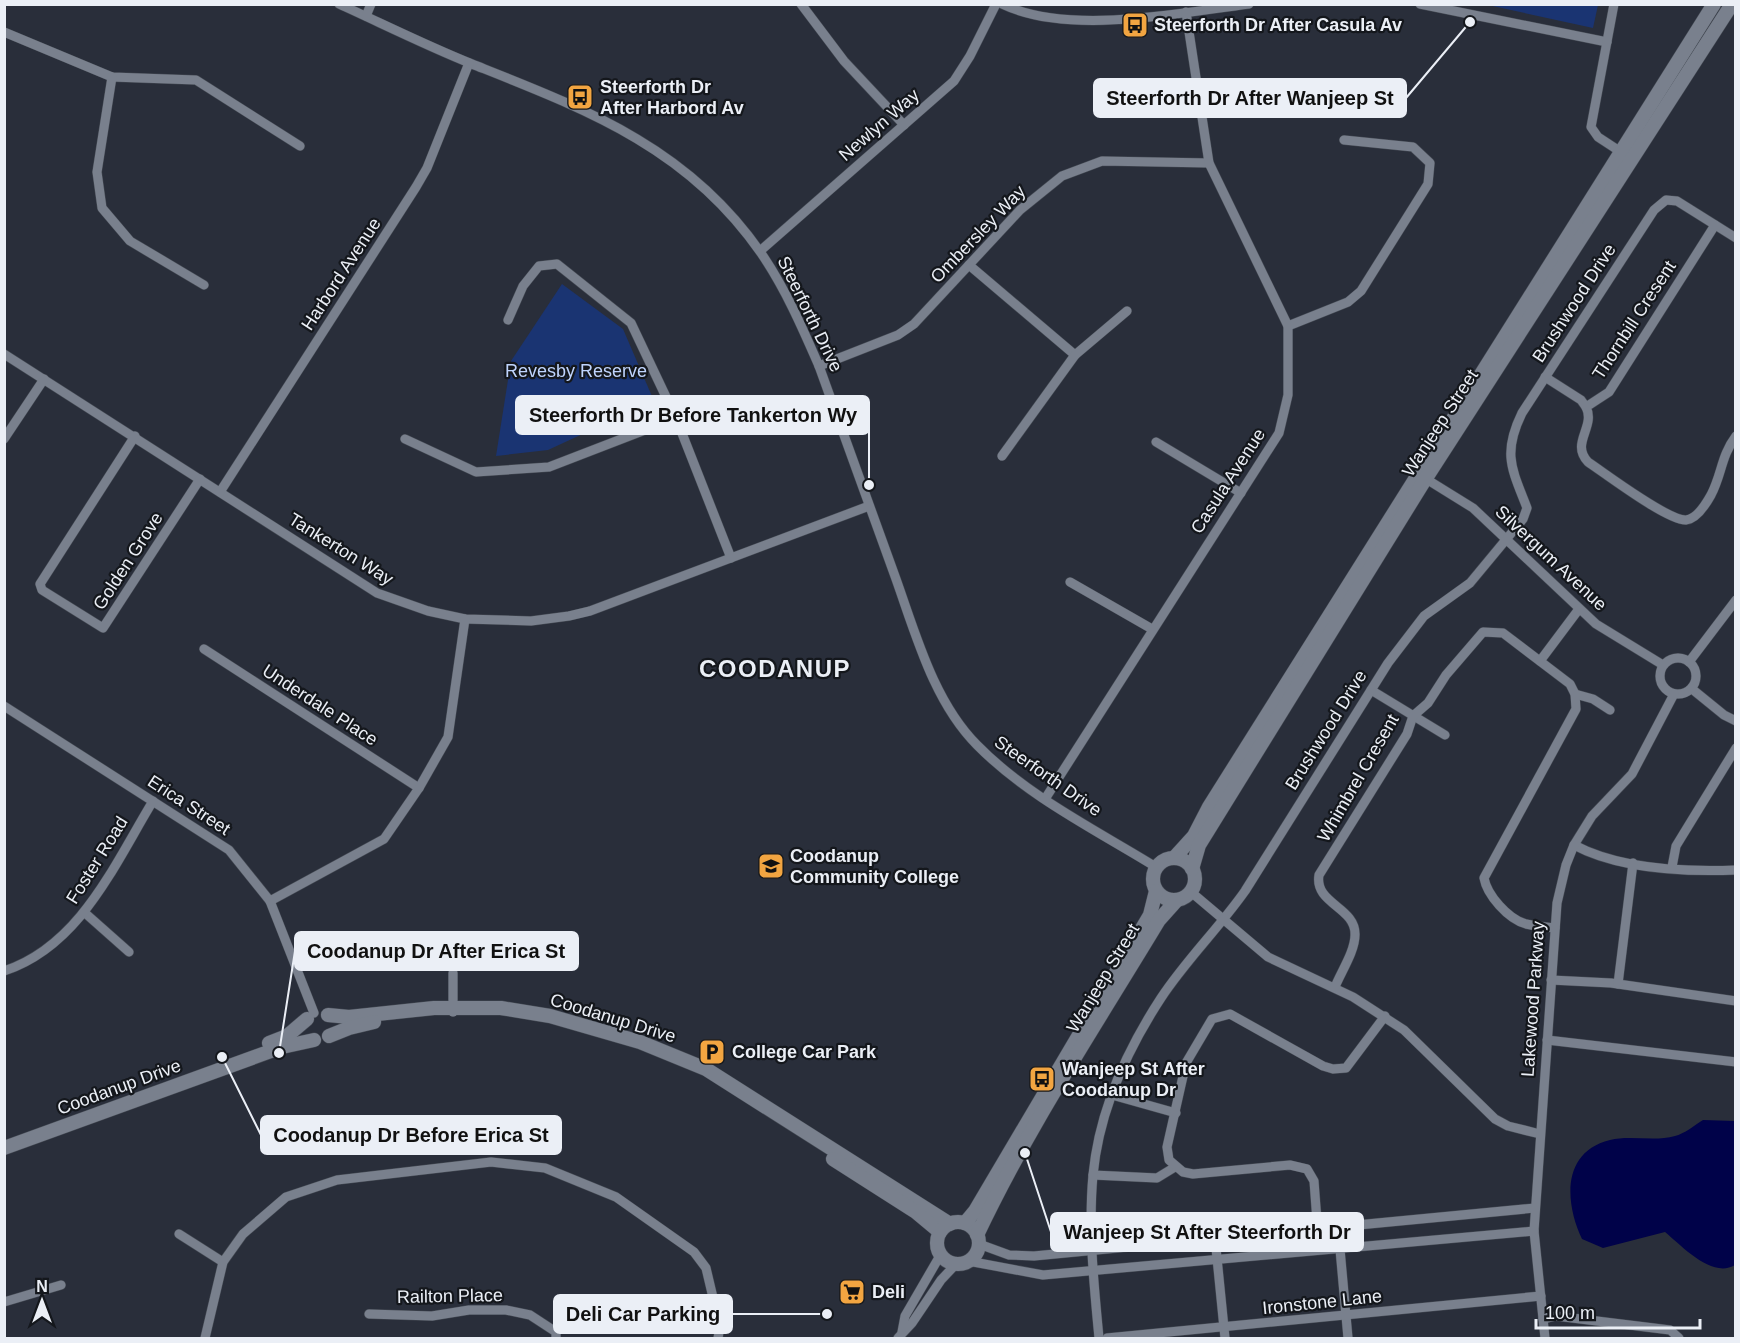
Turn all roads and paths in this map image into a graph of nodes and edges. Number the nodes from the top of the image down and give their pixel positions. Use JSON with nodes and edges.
{"nodes":[{"id":1,"x":339,"y":4,"type":"edge"},
{"id":2,"x":371,"y":4,"type":"edge"},
{"id":3,"x":801,"y":4,"type":"edge"},
{"id":4,"x":996,"y":4,"type":"edge"},
{"id":5,"x":1002,"y":4,"type":"edge"},
{"id":6,"x":1249,"y":4,"type":"edge"},
{"id":7,"x":1420,"y":4,"type":"edge"},
{"id":8,"x":1614,"y":4,"type":"edge"},
{"id":9,"x":1714,"y":4,"type":"edge"},
{"id":10,"x":1732,"y":4,"type":"edge"},
{"id":11,"x":1186,"y":12,"type":"junction"},
{"id":12,"x":366,"y":16,"type":"junction"},
{"id":13,"x":4,"y":32,"type":"edge"},
{"id":14,"x":1607,"y":42,"type":"junction"},
{"id":15,"x":469,"y":63,"type":"junction"},
{"id":16,"x":112,"y":77,"type":"junction"},
{"id":17,"x":904,"y":125,"type":"junction"},
{"id":18,"x":1344,"y":140,"type":"dead end"},
{"id":19,"x":300,"y":146,"type":"dead end"},
{"id":20,"x":1621,"y":152,"type":"junction"},
{"id":21,"x":1633,"y":160,"type":"junction"},
{"id":22,"x":1209,"y":163,"type":"junction"},
{"id":23,"x":1715,"y":225,"type":"junction"},
{"id":24,"x":1736,"y":238,"type":"edge"},
{"id":25,"x":760,"y":250,"type":"junction"},
{"id":26,"x":969,"y":265,"type":"junction"},
{"id":27,"x":204,"y":285,"type":"dead end"},
{"id":28,"x":1126,"y":311,"type":"dead end"},
{"id":29,"x":508,"y":320,"type":"dead end"},
{"id":30,"x":1288,"y":326,"type":"junction"},
{"id":31,"x":4,"y":354,"type":"edge"},
{"id":32,"x":1075,"y":355,"type":"junction"},
{"id":33,"x":819,"y":366,"type":"junction"},
{"id":34,"x":1545,"y":377,"type":"junction"},
{"id":35,"x":44,"y":380,"type":"junction"},
{"id":36,"x":1586,"y":407,"type":"junction"},
{"id":37,"x":676,"y":418,"type":"junction"},
{"id":38,"x":135,"y":436,"type":"junction"},
{"id":39,"x":1736,"y":436,"type":"edge"},
{"id":40,"x":405,"y":439,"type":"dead end"},
{"id":41,"x":4,"y":440,"type":"edge"},
{"id":42,"x":1156,"y":442,"type":"dead end"},
{"id":43,"x":1002,"y":456,"type":"dead end"},
{"id":44,"x":1421,"y":476,"type":"junction"},
{"id":45,"x":200,"y":479,"type":"junction"},
{"id":46,"x":220,"y":492,"type":"junction"},
{"id":47,"x":1241,"y":493,"type":"junction"},
{"id":48,"x":868,"y":506,"type":"junction"},
{"id":49,"x":1507,"y":541,"type":"junction"},
{"id":50,"x":731,"y":558,"type":"junction"},
{"id":51,"x":1071,"y":582,"type":"dead end"},
{"id":52,"x":1736,"y":600,"type":"edge"},
{"id":53,"x":1579,"y":609,"type":"junction"},
{"id":54,"x":465,"y":619,"type":"junction"},
{"id":55,"x":1152,"y":629,"type":"junction"},
{"id":56,"x":204,"y":649,"type":"dead end"},
{"id":57,"x":1540,"y":661,"type":"junction"},
{"id":58,"x":1689,"y":662,"type":"junction"},
{"id":59,"x":1663,"y":665,"type":"junction"},
{"id":60,"x":1692,"y":688,"type":"junction"},
{"id":61,"x":1371,"y":690,"type":"junction"},
{"id":62,"x":1575,"y":694,"type":"junction"},
{"id":63,"x":1674,"y":694,"type":"junction"},
{"id":64,"x":4,"y":706,"type":"edge"},
{"id":65,"x":1610,"y":710,"type":"dead end"},
{"id":66,"x":1413,"y":716,"type":"junction"},
{"id":67,"x":1736,"y":721,"type":"edge"},
{"id":68,"x":1444,"y":735,"type":"dead end"},
{"id":69,"x":1736,"y":748,"type":"edge"},
{"id":70,"x":419,"y":788,"type":"junction"},
{"id":71,"x":1045,"y":799,"type":"junction"},
{"id":72,"x":153,"y":801,"type":"junction"},
{"id":73,"x":1574,"y":845,"type":"junction"},
{"id":74,"x":1174,"y":858,"type":"junction"},
{"id":75,"x":1633,"y":863,"type":"junction"},
{"id":76,"x":1156,"y":867,"type":"junction"},
{"id":77,"x":1672,"y":867,"type":"junction"},
{"id":78,"x":1192,"y":869,"type":"junction"},
{"id":79,"x":1736,"y":870,"type":"edge"},
{"id":80,"x":1156,"y":891,"type":"junction"},
{"id":81,"x":1191,"y":892,"type":"junction"},
{"id":82,"x":270,"y":901,"type":"junction"},
{"id":83,"x":1176,"y":901,"type":"junction"},
{"id":84,"x":85,"y":913,"type":"junction"},
{"id":85,"x":1224,"y":921,"type":"junction"},
{"id":86,"x":1555,"y":928,"type":"junction"},
{"id":87,"x":129,"y":951,"type":"dead end"},
{"id":88,"x":4,"y":971,"type":"edge"},
{"id":89,"x":453,"y":973,"type":"dead end"},
{"id":90,"x":1551,"y":980,"type":"junction"},
{"id":91,"x":1617,"y":984,"type":"junction"},
{"id":92,"x":1335,"y":987,"type":"junction"},
{"id":93,"x":1736,"y":1001,"type":"edge"},
{"id":94,"x":453,"y":1011,"type":"junction"},
{"id":95,"x":316,"y":1016,"type":"junction"},
{"id":96,"x":1385,"y":1016,"type":"junction"},
{"id":97,"x":330,"y":1036,"type":"junction"},
{"id":98,"x":315,"y":1040,"type":"junction"},
{"id":99,"x":1547,"y":1040,"type":"junction"},
{"id":100,"x":1736,"y":1062,"type":"edge"},
{"id":101,"x":1112,"y":1095,"type":"junction"},
{"id":102,"x":1176,"y":1113,"type":"junction"},
{"id":103,"x":1540,"y":1134,"type":"junction"},
{"id":104,"x":4,"y":1139,"type":"edge"},
{"id":105,"x":4,"y":1148,"type":"edge"},
{"id":106,"x":1175,"y":1167,"type":"junction"},
{"id":107,"x":1093,"y":1175,"type":"junction"},
{"id":108,"x":1535,"y":1208,"type":"junction"},
{"id":109,"x":952,"y":1226,"type":"junction"},
{"id":110,"x":1338,"y":1227,"type":"junction"},
{"id":111,"x":1318,"y":1229,"type":"junction"},
{"id":112,"x":1534,"y":1231,"type":"junction"},
{"id":113,"x":179,"y":1234,"type":"dead end"},
{"id":114,"x":1215,"y":1238,"type":"junction"},
{"id":115,"x":978,"y":1239,"type":"junction"},
{"id":116,"x":1340,"y":1246,"type":"junction"},
{"id":117,"x":1319,"y":1248,"type":"junction"},
{"id":118,"x":1093,"y":1250,"type":"junction"},
{"id":119,"x":941,"y":1254,"type":"junction"},
{"id":120,"x":1217,"y":1259,"type":"junction"},
{"id":121,"x":223,"y":1262,"type":"junction"},
{"id":122,"x":962,"y":1262,"type":"junction"},
{"id":123,"x":1093,"y":1271,"type":"junction"},
{"id":124,"x":61,"y":1285,"type":"dead end"},
{"id":125,"x":1541,"y":1296,"type":"junction"},
{"id":126,"x":4,"y":1302,"type":"edge"},
{"id":127,"x":369,"y":1314,"type":"dead end"},
{"id":128,"x":1346,"y":1316,"type":"junction"},
{"id":129,"x":1543,"y":1319,"type":"junction"},
{"id":130,"x":1224,"y":1328,"type":"junction"},
{"id":131,"x":900,"y":1335,"type":"edge"},
{"id":132,"x":205,"y":1338,"type":"edge"},
{"id":133,"x":556,"y":1338,"type":"edge"},
{"id":134,"x":718,"y":1338,"type":"edge"},
{"id":135,"x":1099,"y":1338,"type":"edge"},
{"id":136,"x":1107,"y":1338,"type":"edge"},
{"id":137,"x":1225,"y":1338,"type":"edge"},
{"id":138,"x":1348,"y":1338,"type":"edge"},
{"id":139,"x":1545,"y":1338,"type":"edge"},
{"id":140,"x":1679,"y":1338,"type":"edge"}],
"edges":[{"from":1,"to":12,"type":"street","name":"Steerforth Drive"},
{"from":2,"to":12,"type":"street"},
{"from":3,"to":17,"type":"street"},
{"from":4,"to":17,"type":"street","name":"Newlyn Way"},
{"from":5,"to":11,"type":"street"},
{"from":6,"to":11,"type":"street"},
{"from":7,"to":14,"type":"street"},
{"from":8,"to":14,"type":"street"},
{"from":9,"to":20,"type":"main road","name":"Wanjeep Street"},
{"from":10,"to":21,"type":"main road","name":"Wanjeep Street"},
{"from":11,"to":22,"type":"street","name":"Casula Avenue"},
{"from":12,"to":15,"type":"street","name":"Steerforth Drive"},
{"from":13,"to":16,"type":"street"},
{"from":14,"to":20,"type":"street"},
{"from":15,"to":25,"type":"street","name":"Steerforth Drive"},
{"from":15,"to":46,"type":"street","name":"Harbord Avenue"},
{"from":16,"to":19,"type":"street"},
{"from":16,"to":27,"type":"street"},
{"from":17,"to":25,"type":"street","name":"Newlyn Way"},
{"from":18,"to":30,"type":"street"},
{"from":20,"to":21,"type":"street"},
{"from":20,"to":44,"type":"main road","name":"Wanjeep Street"},
{"from":21,"to":44,"type":"main road","name":"Wanjeep Street"},
{"from":22,"to":26,"type":"street","name":"Ombersley Way"},
{"from":22,"to":30,"type":"street","name":"Casula Avenue"},
{"from":23,"to":24,"type":"street"},
{"from":23,"to":34,"type":"street","name":"Brushwood Drive"},
{"from":23,"to":36,"type":"street","name":"Thornbill Cresent"},
{"from":25,"to":33,"type":"street","name":"Steerforth Drive"},
{"from":26,"to":32,"type":"street"},
{"from":26,"to":33,"type":"street","name":"Ombersley Way"},
{"from":28,"to":32,"type":"street"},
{"from":29,"to":37,"type":"street"},
{"from":30,"to":47,"type":"street","name":"Casula Avenue"},
{"from":31,"to":35,"type":"street","name":"Tankerton Way"},
{"from":32,"to":43,"type":"street"},
{"from":33,"to":48,"type":"street","name":"Steerforth Drive"},
{"from":34,"to":36,"type":"street"},
{"from":34,"to":49,"type":"street","name":"Brushwood Drive"},
{"from":35,"to":38,"type":"street","name":"Tankerton Way"},
{"from":35,"to":41,"type":"street"},
{"from":36,"to":39,"type":"street"},
{"from":37,"to":40,"type":"street"},
{"from":37,"to":50,"type":"street"},
{"from":38,"to":45,"type":"street","name":"Tankerton Way"},
{"from":38,"to":45,"type":"street","name":"Golden Grove"},
{"from":42,"to":47,"type":"street"},
{"from":44,"to":49,"type":"street","name":"Silvergum Avenue"},
{"from":44,"to":74,"type":"main road","name":"Wanjeep Street"},
{"from":44,"to":78,"type":"main road","name":"Wanjeep Street"},
{"from":45,"to":46,"type":"street","name":"Tankerton Way"},
{"from":46,"to":54,"type":"street","name":"Tankerton Way"},
{"from":47,"to":55,"type":"street","name":"Casula Avenue"},
{"from":48,"to":50,"type":"street","name":"Tankerton Way"},
{"from":48,"to":71,"type":"street","name":"Steerforth Drive"},
{"from":49,"to":53,"type":"street","name":"Silvergum Avenue"},
{"from":49,"to":61,"type":"street","name":"Brushwood Drive"},
{"from":50,"to":54,"type":"street","name":"Tankerton Way"},
{"from":51,"to":55,"type":"street"},
{"from":52,"to":58,"type":"street"},
{"from":53,"to":57,"type":"street"},
{"from":53,"to":59,"type":"street","name":"Silvergum Avenue"},
{"from":54,"to":70,"type":"street"},
{"from":55,"to":71,"type":"street","name":"Casula Avenue"},
{"from":56,"to":70,"type":"street","name":"Underdale Place"},
{"from":57,"to":62,"type":"street","name":"Whimbrel Cresent"},
{"from":57,"to":66,"type":"street","name":"Whimbrel Cresent"},
{"from":58,"to":59,"type":"street"},
{"from":58,"to":60,"type":"street"},
{"from":59,"to":63,"type":"street"},
{"from":60,"to":63,"type":"street"},
{"from":60,"to":67,"type":"street"},
{"from":61,"to":66,"type":"street"},
{"from":61,"to":85,"type":"street","name":"Brushwood Drive"},
{"from":62,"to":65,"type":"street","name":"Whimbrel Cresent"},
{"from":62,"to":86,"type":"street"},
{"from":63,"to":73,"type":"street","name":"Lakewood Parkway"},
{"from":64,"to":72,"type":"street","name":"Erica Street"},
{"from":66,"to":68,"type":"street"},
{"from":66,"to":92,"type":"street","name":"Whimbrel Cresent"},
{"from":69,"to":77,"type":"street"},
{"from":70,"to":82,"type":"street"},
{"from":71,"to":76,"type":"street","name":"Steerforth Drive"},
{"from":72,"to":82,"type":"street","name":"Erica Street"},
{"from":72,"to":84,"type":"street","name":"Foster Road"},
{"from":73,"to":75,"type":"street"},
{"from":73,"to":86,"type":"street","name":"Lakewood Parkway"},
{"from":74,"to":76,"type":"main road"},
{"from":74,"to":78,"type":"main road"},
{"from":75,"to":77,"type":"street"},
{"from":75,"to":91,"type":"street"},
{"from":76,"to":80,"type":"main road"},
{"from":77,"to":79,"type":"street"},
{"from":78,"to":81,"type":"main road"},
{"from":80,"to":83,"type":"main road"},
{"from":80,"to":109,"type":"main road","name":"Wanjeep Street"},
{"from":81,"to":83,"type":"main road"},
{"from":81,"to":85,"type":"street"},
{"from":82,"to":95,"type":"street","name":"Erica Street"},
{"from":83,"to":115,"type":"main road","name":"Wanjeep Street"},
{"from":84,"to":87,"type":"street"},
{"from":84,"to":88,"type":"street","name":"Foster Road"},
{"from":85,"to":92,"type":"street"},
{"from":85,"to":101,"type":"street","name":"Brushwood Drive"},
{"from":86,"to":90,"type":"street","name":"Lakewood Parkway"},
{"from":89,"to":94,"type":"street"},
{"from":90,"to":91,"type":"street"},
{"from":90,"to":99,"type":"street","name":"Lakewood Parkway"},
{"from":91,"to":93,"type":"street"},
{"from":92,"to":96,"type":"street"},
{"from":94,"to":95,"type":"main road","name":"Coodanup Drive"},
{"from":94,"to":97,"type":"main road","name":"Coodanup Drive"},
{"from":94,"to":109,"type":"main road","name":"Coodanup Drive"},
{"from":95,"to":97,"type":"main road"},
{"from":95,"to":98,"type":"main road"},
{"from":95,"to":104,"type":"main road","name":"Coodanup Drive"},
{"from":96,"to":102,"type":"street"},
{"from":96,"to":103,"type":"street"},
{"from":97,"to":98,"type":"main road","name":"Coodanup Drive"},
{"from":98,"to":105,"type":"main road","name":"Coodanup Drive"},
{"from":99,"to":100,"type":"street"},
{"from":99,"to":103,"type":"street","name":"Lakewood Parkway"},
{"from":101,"to":102,"type":"street"},
{"from":101,"to":107,"type":"street","name":"Brushwood Drive"},
{"from":102,"to":106,"type":"street"},
{"from":103,"to":108,"type":"street","name":"Lakewood Parkway"},
{"from":106,"to":107,"type":"street"},
{"from":106,"to":111,"type":"street"},
{"from":107,"to":118,"type":"street","name":"Brushwood Drive"},
{"from":108,"to":110,"type":"street"},
{"from":108,"to":112,"type":"street","name":"Lakewood Parkway"},
{"from":109,"to":115,"type":"main road"},
{"from":109,"to":119,"type":"main road"},
{"from":110,"to":111,"type":"street"},
{"from":110,"to":116,"type":"street"},
{"from":111,"to":114,"type":"street"},
{"from":111,"to":117,"type":"street"},
{"from":112,"to":116,"type":"street"},
{"from":112,"to":125,"type":"street","name":"Lakewood Parkway"},
{"from":113,"to":121,"type":"street"},
{"from":114,"to":118,"type":"street"},
{"from":114,"to":120,"type":"street"},
{"from":115,"to":118,"type":"street"},
{"from":115,"to":122,"type":"main road"},
{"from":116,"to":117,"type":"street"},
{"from":116,"to":128,"type":"street"},
{"from":117,"to":120,"type":"street"},
{"from":118,"to":123,"type":"street","name":"Brushwood Drive"},
{"from":119,"to":122,"type":"main road"},
{"from":119,"to":131,"type":"street"},
{"from":120,"to":123,"type":"street"},
{"from":120,"to":130,"type":"street"},
{"from":121,"to":132,"type":"street"},
{"from":121,"to":134,"type":"street"},
{"from":122,"to":123,"type":"street"},
{"from":122,"to":131,"type":"street"},
{"from":123,"to":135,"type":"street","name":"Brushwood Drive"},
{"from":124,"to":126,"type":"street"},
{"from":125,"to":128,"type":"street","name":"Ironstone Lane"},
{"from":125,"to":129,"type":"street","name":"Lakewood Parkway"},
{"from":127,"to":133,"type":"street","name":"Railton Place"},
{"from":128,"to":130,"type":"street","name":"Ironstone Lane"},
{"from":128,"to":138,"type":"street"},
{"from":129,"to":139,"type":"street","name":"Lakewood Parkway"},
{"from":129,"to":140,"type":"street"},
{"from":130,"to":136,"type":"street","name":"Ironstone Lane"},
{"from":130,"to":137,"type":"street"}]}
